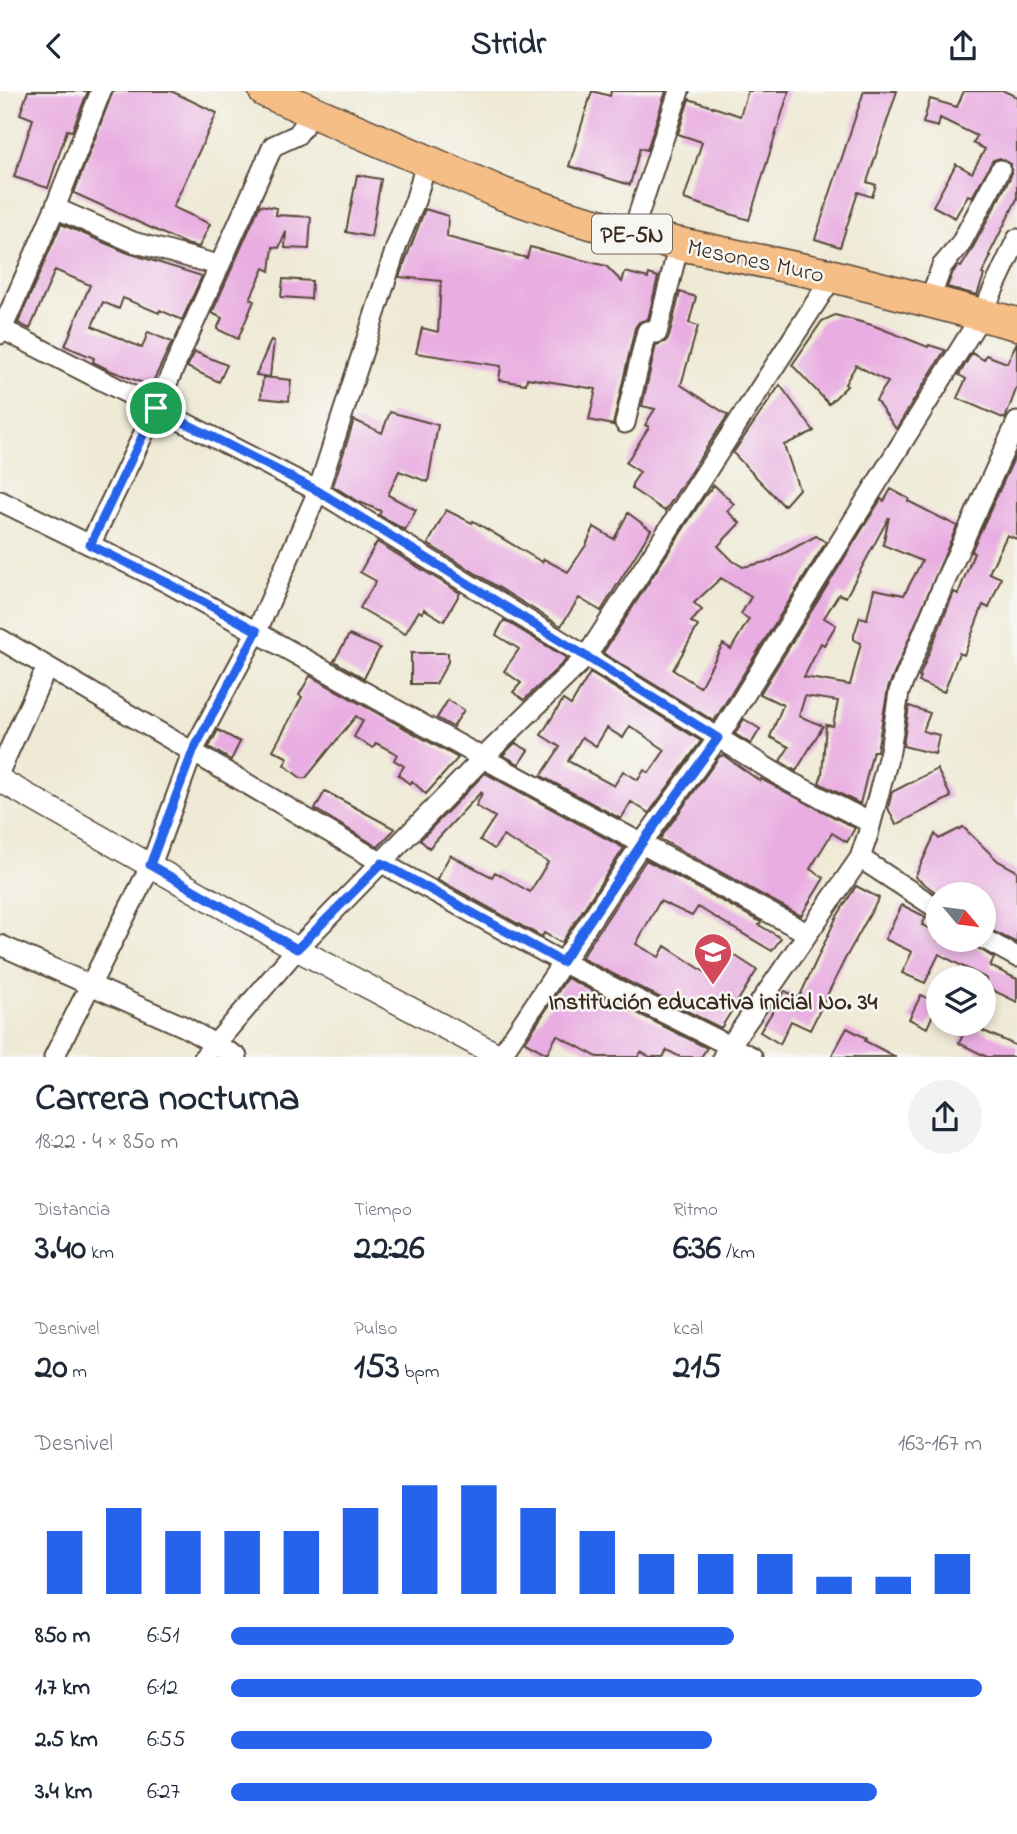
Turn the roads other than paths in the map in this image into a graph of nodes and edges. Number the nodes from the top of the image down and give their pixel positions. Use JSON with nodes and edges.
{"nodes":[{"id":1,"x":101,"y":91,"type":"edge"},
{"id":2,"x":265,"y":91,"type":"edge"},
{"id":3,"x":679,"y":91,"type":"edge"},
{"id":4,"x":314,"y":112,"type":"junction"},
{"id":5,"x":427,"y":161,"type":"junction"},
{"id":6,"x":1000,"y":170,"type":"dead end"},
{"id":7,"x":55,"y":208,"type":"junction"},
{"id":8,"x":632,"y":234,"type":"junction"},
{"id":9,"x":1017,"y":239,"type":"edge"},
{"id":10,"x":678,"y":244,"type":"junction"},
{"id":11,"x":219,"y":265,"type":"junction"},
{"id":12,"x":833,"y":276,"type":"junction"},
{"id":13,"x":929,"y":302,"type":"junction"},
{"id":14,"x":981,"y":316,"type":"junction"},
{"id":15,"x":1017,"y":324,"type":"edge"},
{"id":16,"x":1,"y":331,"type":"edge"},
{"id":17,"x":156,"y":408,"type":"junction"},
{"id":18,"x":1017,"y":422,"type":"edge"},
{"id":19,"x":625,"y":423,"type":"dead end"},
{"id":20,"x":318,"y":491,"type":"junction"},
{"id":21,"x":0,"y":501,"type":"edge"},
{"id":22,"x":90,"y":545,"type":"junction"},
{"id":23,"x":257,"y":631,"type":"junction"},
{"id":24,"x":0,"y":639,"type":"edge"},
{"id":25,"x":586,"y":657,"type":"junction"},
{"id":26,"x":47,"y":667,"type":"junction"},
{"id":27,"x":718,"y":738,"type":"junction"},
{"id":28,"x":193,"y":751,"type":"junction"},
{"id":29,"x":483,"y":758,"type":"junction"},
{"id":30,"x":0,"y":770,"type":"edge"},
{"id":31,"x":0,"y":780,"type":"edge"},
{"id":32,"x":871,"y":823,"type":"junction"},
{"id":33,"x":642,"y":843,"type":"junction"},
{"id":34,"x":860,"y":858,"type":"junction"},
{"id":35,"x":382,"y":863,"type":"junction"},
{"id":36,"x":150,"y":865,"type":"junction"},
{"id":37,"x":926,"y":901,"type":"edge"},
{"id":38,"x":807,"y":933,"type":"junction"},
{"id":39,"x":0,"y":944,"type":"edge"},
{"id":40,"x":996,"y":946,"type":"edge"},
{"id":41,"x":297,"y":949,"type":"junction"},
{"id":42,"x":1017,"y":957,"type":"edge"},
{"id":43,"x":562,"y":962,"type":"junction"},
{"id":44,"x":90,"y":985,"type":"junction"},
{"id":45,"x":208,"y":1051,"type":"edge"},
{"id":46,"x":726,"y":1052,"type":"edge"},
{"id":47,"x":54,"y":1057,"type":"edge"},
{"id":48,"x":237,"y":1057,"type":"edge"},
{"id":49,"x":500,"y":1057,"type":"edge"},
{"id":50,"x":752,"y":1057,"type":"edge"}],
"edges":[{"from":1,"to":7,"type":"street"},
{"from":2,"to":4,"type":"highway","name":"Mesones Muro","number":"PE-5N"},
{"from":3,"to":8,"type":"street"},
{"from":4,"to":5,"type":"highway","name":"Mesones Muro","number":"PE-5N"},
{"from":4,"to":11,"type":"street"},
{"from":5,"to":8,"type":"highway","name":"Mesones Muro","number":"PE-5N"},
{"from":5,"to":20,"type":"street"},
{"from":6,"to":13,"type":"street"},
{"from":7,"to":11,"type":"street"},
{"from":7,"to":16,"type":"street"},
{"from":8,"to":10,"type":"highway","name":"Mesones Muro","number":"PE-5N"},
{"from":9,"to":14,"type":"street"},
{"from":10,"to":12,"type":"highway","name":"Mesones Muro","number":"PE-5N"},
{"from":10,"to":19,"type":"street"},
{"from":11,"to":17,"type":"street"},
{"from":12,"to":13,"type":"highway","name":"Mesones Muro","number":"PE-5N"},
{"from":12,"to":25,"type":"street"},
{"from":13,"to":14,"type":"highway","name":"Mesones Muro","number":"PE-5N"},
{"from":14,"to":15,"type":"highway","name":"Mesones Muro","number":"PE-5N"},
{"from":14,"to":27,"type":"street"},
{"from":16,"to":17,"type":"street"},
{"from":17,"to":20,"type":"street"},
{"from":17,"to":22,"type":"street"},
{"from":18,"to":32,"type":"street"},
{"from":20,"to":23,"type":"street"},
{"from":20,"to":25,"type":"street"},
{"from":21,"to":22,"type":"street"},
{"from":22,"to":23,"type":"street"},
{"from":23,"to":28,"type":"street"},
{"from":23,"to":29,"type":"street"},
{"from":24,"to":26,"type":"street"},
{"from":25,"to":27,"type":"street"},
{"from":25,"to":29,"type":"street"},
{"from":26,"to":28,"type":"street"},
{"from":26,"to":30,"type":"street"},
{"from":27,"to":32,"type":"street"},
{"from":27,"to":33,"type":"street"},
{"from":28,"to":35,"type":"street"},
{"from":28,"to":36,"type":"street"},
{"from":29,"to":33,"type":"street"},
{"from":29,"to":35,"type":"street"},
{"from":31,"to":36,"type":"street"},
{"from":32,"to":34,"type":"street"},
{"from":33,"to":38,"type":"street"},
{"from":33,"to":43,"type":"street"},
{"from":34,"to":37,"type":"street"},
{"from":34,"to":38,"type":"street"},
{"from":35,"to":41,"type":"street"},
{"from":35,"to":43,"type":"street"},
{"from":36,"to":41,"type":"street"},
{"from":36,"to":44,"type":"street"},
{"from":38,"to":46,"type":"street"},
{"from":39,"to":44,"type":"street"},
{"from":40,"to":42,"type":"street"},
{"from":41,"to":45,"type":"street"},
{"from":41,"to":49,"type":"street"},
{"from":43,"to":46,"type":"street"},
{"from":43,"to":49,"type":"street"},
{"from":44,"to":45,"type":"street"},
{"from":44,"to":47,"type":"street"},
{"from":45,"to":48,"type":"street"},
{"from":46,"to":50,"type":"street"}]}
